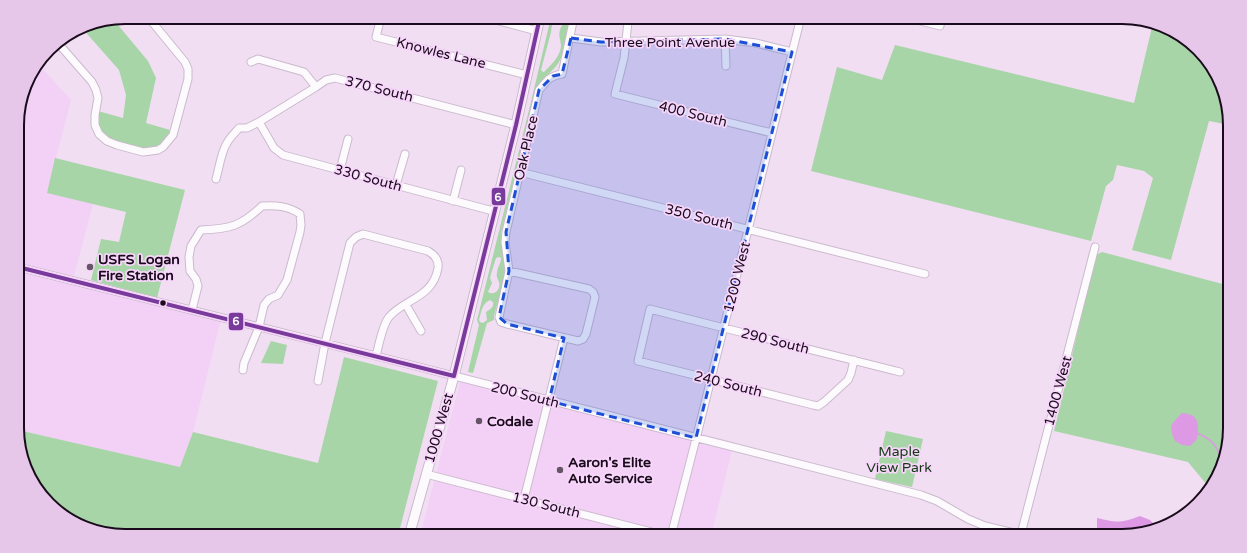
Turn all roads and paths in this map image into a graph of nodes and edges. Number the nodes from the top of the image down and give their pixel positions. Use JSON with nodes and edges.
{"nodes":[{"id":1,"x":154,"y":24,"type":"edge"},
{"id":2,"x":379,"y":24,"type":"edge"},
{"id":3,"x":510,"y":24,"type":"edge"},
{"id":4,"x":538,"y":24,"type":"edge"},
{"id":5,"x":573,"y":24,"type":"edge"},
{"id":6,"x":628,"y":24,"type":"edge"},
{"id":7,"x":800,"y":24,"type":"edge"},
{"id":8,"x":932,"y":24,"type":"edge"},
{"id":9,"x":940,"y":24,"type":"edge"},
{"id":10,"x":537,"y":31,"type":"junction"},
{"id":11,"x":570,"y":38,"type":"junction"},
{"id":12,"x":726,"y":39,"type":"junction"},
{"id":13,"x":625,"y":42,"type":"junction"},
{"id":14,"x":61,"y":47,"type":"edge"},
{"id":15,"x":792,"y":52,"type":"junction"},
{"id":16,"x":251,"y":62,"type":"dead end"},
{"id":17,"x":726,"y":66,"type":"dead end"},
{"id":18,"x":527,"y":75,"type":"junction"},
{"id":19,"x":316,"y":87,"type":"junction"},
{"id":20,"x":259,"y":122,"type":"junction"},
{"id":21,"x":516,"y":125,"type":"junction"},
{"id":22,"x":772,"y":134,"type":"junction"},
{"id":23,"x":348,"y":139,"type":"dead end"},
{"id":24,"x":405,"y":154,"type":"dead end"},
{"id":25,"x":340,"y":170,"type":"junction"},
{"id":26,"x":461,"y":170,"type":"dead end"},
{"id":27,"x":520,"y":172,"type":"junction"},
{"id":28,"x":216,"y":180,"type":"dead end"},
{"id":29,"x":396,"y":185,"type":"junction"},
{"id":30,"x":453,"y":201,"type":"junction"},
{"id":31,"x":494,"y":211,"type":"junction"},
{"id":32,"x":748,"y":230,"type":"junction"},
{"id":33,"x":1095,"y":248,"type":"dead end"},
{"id":34,"x":24,"y":268,"type":"edge"},
{"id":35,"x":509,"y":271,"type":"junction"},
{"id":36,"x":925,"y":274,"type":"dead end"},
{"id":37,"x":406,"y":305,"type":"junction"},
{"id":38,"x":192,"y":310,"type":"junction"},
{"id":39,"x":259,"y":327,"type":"junction"},
{"id":40,"x":724,"y":328,"type":"junction"},
{"id":41,"x":421,"y":331,"type":"dead end"},
{"id":42,"x":564,"y":338,"type":"junction"},
{"id":43,"x":325,"y":343,"type":"junction"},
{"id":44,"x":376,"y":356,"type":"junction"},
{"id":45,"x":854,"y":360,"type":"junction"},
{"id":46,"x":638,"y":361,"type":"joint"},
{"id":47,"x":242,"y":370,"type":"dead end"},
{"id":48,"x":900,"y":372,"type":"dead end"},
{"id":49,"x":454,"y":376,"type":"junction"},
{"id":50,"x":318,"y":380,"type":"dead end"},
{"id":51,"x":711,"y":380,"type":"junction"},
{"id":52,"x":549,"y":401,"type":"junction"},
{"id":53,"x":696,"y":438,"type":"junction"},
{"id":54,"x":426,"y":474,"type":"junction"},
{"id":55,"x":524,"y":499,"type":"junction"},
{"id":56,"x":412,"y":529,"type":"edge"},
{"id":57,"x":639,"y":529,"type":"edge"},
{"id":58,"x":673,"y":529,"type":"edge"},
{"id":59,"x":998,"y":529,"type":"edge"},
{"id":60,"x":1025,"y":529,"type":"edge"}],
"edges":[{"from":1,"to":14,"type":"street"},
{"from":2,"to":18,"type":"street","name":"Knowles Lane"},
{"from":3,"to":10,"type":"street"},
{"from":4,"to":10,"type":"main road","name":"1000 West"},
{"from":5,"to":11,"type":"street"},
{"from":6,"to":13,"type":"street"},
{"from":7,"to":15,"type":"street","name":"1200 West"},
{"from":8,"to":9,"type":"street"},
{"from":10,"to":18,"type":"main road","name":"1000 West"},
{"from":11,"to":13,"type":"street","name":"Three Point Avenue"},
{"from":11,"to":27,"type":"street","name":"Oak Place"},
{"from":12,"to":13,"type":"street","name":"Three Point Avenue"},
{"from":12,"to":15,"type":"street","name":"Three Point Avenue"},
{"from":12,"to":17,"type":"street"},
{"from":13,"to":22,"type":"street","name":"400 South"},
{"from":15,"to":22,"type":"street","name":"1200 West"},
{"from":16,"to":19,"type":"street"},
{"from":18,"to":21,"type":"main road","name":"1000 West"},
{"from":19,"to":20,"type":"street","name":"370 South"},
{"from":19,"to":21,"type":"street","name":"370 South"},
{"from":20,"to":25,"type":"street","name":"330 South"},
{"from":20,"to":28,"type":"street","name":"370 South"},
{"from":21,"to":31,"type":"main road","name":"1000 West"},
{"from":22,"to":32,"type":"street","name":"1200 West"},
{"from":23,"to":25,"type":"street"},
{"from":24,"to":29,"type":"street"},
{"from":25,"to":29,"type":"street","name":"330 South"},
{"from":26,"to":30,"type":"street"},
{"from":27,"to":32,"type":"street","name":"350 South"},
{"from":27,"to":35,"type":"street","name":"Oak Place"},
{"from":29,"to":30,"type":"street","name":"330 South"},
{"from":30,"to":31,"type":"street","name":"330 South"},
{"from":31,"to":49,"type":"main road","name":"1000 West"},
{"from":32,"to":36,"type":"street","name":"350 South"},
{"from":32,"to":40,"type":"street","name":"1200 West"},
{"from":33,"to":60,"type":"street","name":"1400 West"},
{"from":34,"to":38,"type":"street","name":"200 South"},
{"from":35,"to":42,"type":"street"},
{"from":35,"to":42,"type":"street"},
{"from":37,"to":41,"type":"street"},
{"from":37,"to":43,"type":"street"},
{"from":37,"to":44,"type":"street"},
{"from":38,"to":39,"type":"street","name":"200 South"},
{"from":38,"to":39,"type":"street"},
{"from":39,"to":43,"type":"street","name":"200 South"},
{"from":39,"to":47,"type":"street"},
{"from":40,"to":45,"type":"street","name":"290 South"},
{"from":40,"to":46,"type":"street","name":"290 South"},
{"from":40,"to":51,"type":"street","name":"1200 West"},
{"from":42,"to":52,"type":"street"},
{"from":43,"to":44,"type":"street","name":"200 South"},
{"from":43,"to":50,"type":"street"},
{"from":44,"to":49,"type":"street","name":"200 South"},
{"from":45,"to":48,"type":"street","name":"290 South"},
{"from":45,"to":51,"type":"street","name":"240 South"},
{"from":46,"to":51,"type":"street","name":"240 South"},
{"from":49,"to":52,"type":"street","name":"200 South"},
{"from":49,"to":54,"type":"main road","name":"1000 West"},
{"from":51,"to":53,"type":"street","name":"1200 West"},
{"from":52,"to":53,"type":"street","name":"200 South"},
{"from":52,"to":55,"type":"street"},
{"from":53,"to":58,"type":"street","name":"1200 West"},
{"from":53,"to":59,"type":"street","name":"200 South"},
{"from":54,"to":55,"type":"street","name":"130 South"},
{"from":54,"to":56,"type":"main road","name":"1000 West"},
{"from":55,"to":57,"type":"street","name":"130 South"}]}
